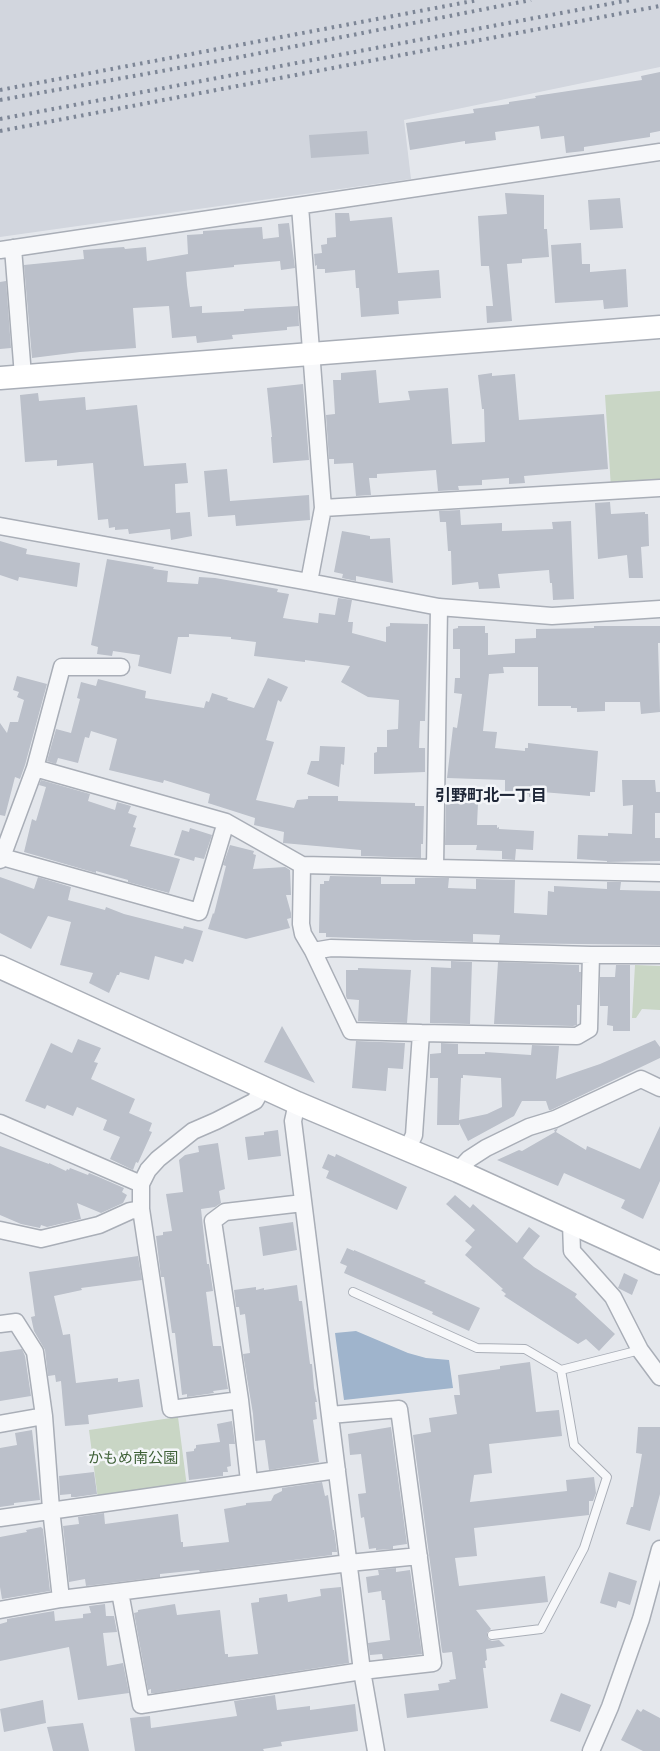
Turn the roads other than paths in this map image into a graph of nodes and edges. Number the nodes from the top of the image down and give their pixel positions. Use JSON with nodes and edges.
{"nodes":[{"id":1,"x":660,"y":152,"type":"edge"},
{"id":2,"x":300,"y":206,"type":"junction"},
{"id":3,"x":6,"y":249,"type":"edge"},
{"id":4,"x":660,"y":327,"type":"edge"},
{"id":5,"x":312,"y":354,"type":"junction"},
{"id":6,"x":23,"y":376,"type":"junction"},
{"id":7,"x":0,"y":378,"type":"edge"},
{"id":8,"x":660,"y":488,"type":"edge"},
{"id":9,"x":323,"y":508,"type":"junction"},
{"id":10,"x":0,"y":526,"type":"edge"},
{"id":11,"x":309,"y":582,"type":"junction"},
{"id":12,"x":439,"y":607,"type":"junction"},
{"id":13,"x":660,"y":609,"type":"edge"},
{"id":14,"x":121,"y":668,"type":"dead end"},
{"id":15,"x":35,"y":768,"type":"junction"},
{"id":16,"x":226,"y":822,"type":"junction"},
{"id":17,"x":1,"y":858,"type":"edge"},
{"id":18,"x":302,"y":865,"type":"junction"},
{"id":19,"x":435,"y":867,"type":"junction"},
{"id":20,"x":660,"y":873,"type":"edge"},
{"id":21,"x":313,"y":951,"type":"junction"},
{"id":22,"x":592,"y":955,"type":"junction"},
{"id":23,"x":660,"y":955,"type":"edge"},
{"id":24,"x":0,"y":967,"type":"edge"},
{"id":25,"x":422,"y":1033,"type":"junction"},
{"id":26,"x":264,"y":1087,"type":"junction"},
{"id":27,"x":660,"y":1088,"type":"edge"},
{"id":28,"x":297,"y":1103,"type":"junction"},
{"id":29,"x":0,"y":1123,"type":"edge"},
{"id":30,"x":407,"y":1150,"type":"junction"},
{"id":31,"x":458,"y":1171,"type":"junction"},
{"id":32,"x":141,"y":1184,"type":"junction"},
{"id":33,"x":303,"y":1202,"type":"junction"},
{"id":34,"x":141,"y":1209,"type":"junction"},
{"id":35,"x":571,"y":1224,"type":"junction"},
{"id":36,"x":0,"y":1230,"type":"edge"},
{"id":37,"x":660,"y":1263,"type":"edge"},
{"id":38,"x":353,"y":1292,"type":"dead end"},
{"id":39,"x":0,"y":1324,"type":"edge"},
{"id":40,"x":640,"y":1350,"type":"junction"},
{"id":41,"x":561,"y":1370,"type":"junction"},
{"id":42,"x":660,"y":1377,"type":"edge"},
{"id":43,"x":240,"y":1400,"type":"junction"},
{"id":44,"x":330,"y":1415,"type":"junction"},
{"id":45,"x":44,"y":1416,"type":"junction"},
{"id":46,"x":0,"y":1424,"type":"edge"},
{"id":47,"x":337,"y":1470,"type":"junction"},
{"id":48,"x":250,"y":1481,"type":"junction"},
{"id":49,"x":50,"y":1509,"type":"junction"},
{"id":50,"x":0,"y":1518,"type":"edge"},
{"id":51,"x":660,"y":1549,"type":"edge"},
{"id":52,"x":419,"y":1556,"type":"junction"},
{"id":53,"x":348,"y":1563,"type":"junction"},
{"id":54,"x":120,"y":1592,"type":"junction"},
{"id":55,"x":62,"y":1599,"type":"junction"},
{"id":56,"x":0,"y":1610,"type":"edge"},
{"id":57,"x":492,"y":1635,"type":"dead end"},
{"id":58,"x":362,"y":1671,"type":"junction"},
{"id":59,"x":376,"y":1751,"type":"edge"},
{"id":60,"x":591,"y":1751,"type":"edge"}],
"edges":[{"from":1,"to":2,"type":"street"},
{"from":2,"to":3,"type":"street"},
{"from":2,"to":5,"type":"street"},
{"from":3,"to":6,"type":"street"},
{"from":4,"to":5,"type":"street"},
{"from":5,"to":6,"type":"street"},
{"from":5,"to":9,"type":"street"},
{"from":6,"to":7,"type":"street"},
{"from":8,"to":9,"type":"street"},
{"from":9,"to":11,"type":"street"},
{"from":10,"to":11,"type":"street"},
{"from":11,"to":12,"type":"street"},
{"from":12,"to":13,"type":"street"},
{"from":12,"to":19,"type":"street"},
{"from":14,"to":15,"type":"street"},
{"from":15,"to":16,"type":"street"},
{"from":15,"to":17,"type":"street"},
{"from":16,"to":17,"type":"street"},
{"from":16,"to":18,"type":"street"},
{"from":18,"to":19,"type":"street"},
{"from":18,"to":21,"type":"street"},
{"from":19,"to":20,"type":"street"},
{"from":21,"to":22,"type":"street"},
{"from":21,"to":25,"type":"street"},
{"from":22,"to":23,"type":"street"},
{"from":22,"to":25,"type":"street"},
{"from":24,"to":26,"type":"street"},
{"from":25,"to":30,"type":"street"},
{"from":26,"to":28,"type":"street"},
{"from":26,"to":32,"type":"street"},
{"from":27,"to":31,"type":"street"},
{"from":28,"to":30,"type":"street"},
{"from":28,"to":33,"type":"street"},
{"from":29,"to":32,"type":"street"},
{"from":30,"to":31,"type":"street"},
{"from":31,"to":35,"type":"street"},
{"from":32,"to":34,"type":"street"},
{"from":33,"to":43,"type":"street"},
{"from":33,"to":44,"type":"street"},
{"from":34,"to":36,"type":"street"},
{"from":34,"to":43,"type":"street"},
{"from":35,"to":37,"type":"street"},
{"from":35,"to":40,"type":"street"},
{"from":38,"to":41,"type":"lane"},
{"from":39,"to":45,"type":"street"},
{"from":40,"to":41,"type":"lane"},
{"from":40,"to":42,"type":"street"},
{"from":41,"to":57,"type":"lane"},
{"from":43,"to":48,"type":"street"},
{"from":44,"to":47,"type":"street"},
{"from":44,"to":52,"type":"street"},
{"from":45,"to":46,"type":"street"},
{"from":45,"to":49,"type":"street"},
{"from":47,"to":48,"type":"street"},
{"from":47,"to":53,"type":"street"},
{"from":48,"to":49,"type":"street"},
{"from":49,"to":50,"type":"street"},
{"from":49,"to":55,"type":"street"},
{"from":51,"to":60,"type":"street"},
{"from":52,"to":53,"type":"street"},
{"from":52,"to":58,"type":"street"},
{"from":53,"to":54,"type":"street"},
{"from":53,"to":58,"type":"street"},
{"from":54,"to":55,"type":"street"},
{"from":54,"to":58,"type":"street"},
{"from":55,"to":56,"type":"street"},
{"from":58,"to":59,"type":"street"}]}
